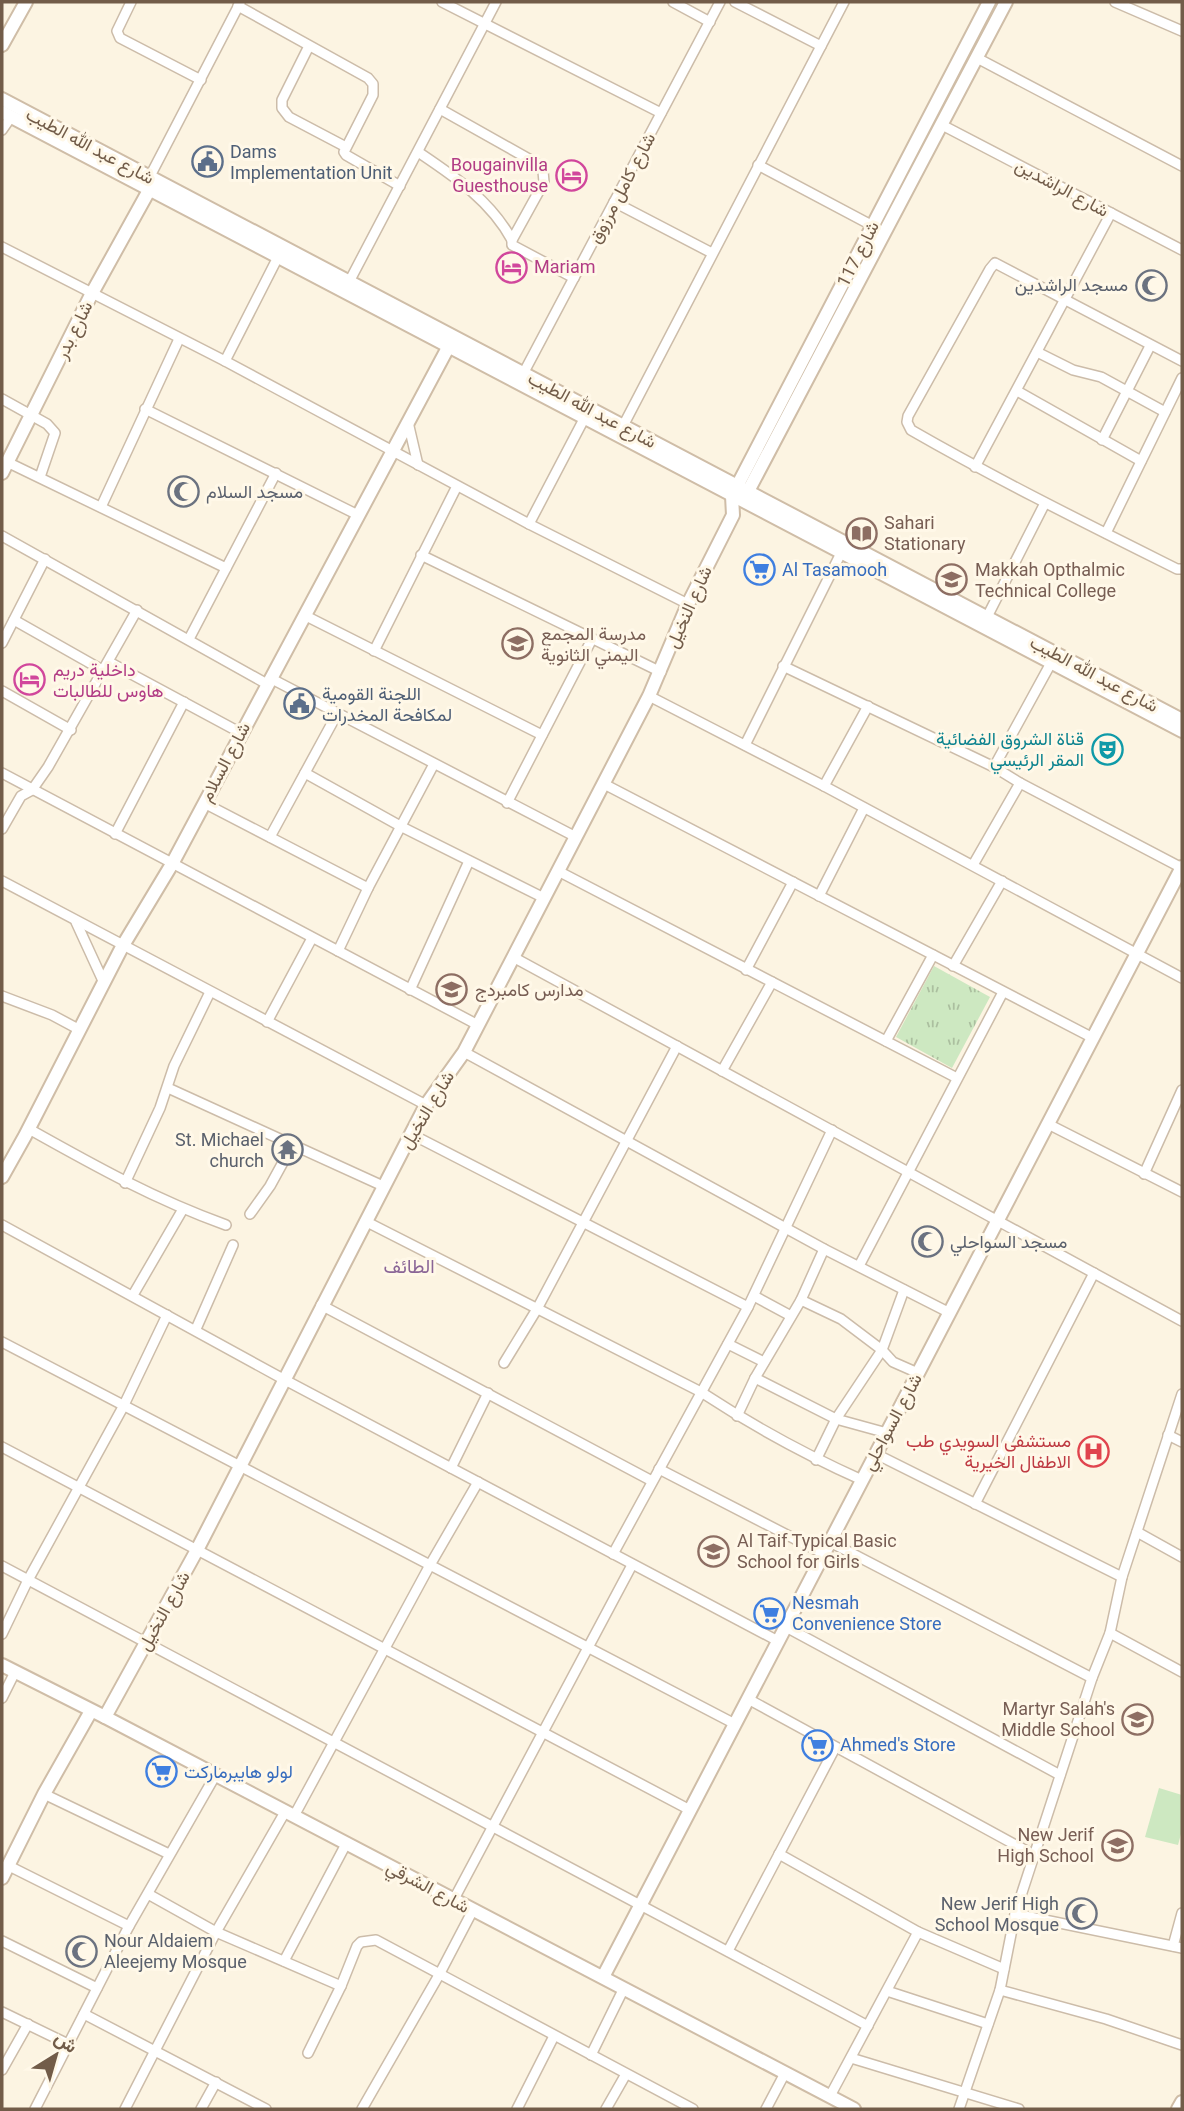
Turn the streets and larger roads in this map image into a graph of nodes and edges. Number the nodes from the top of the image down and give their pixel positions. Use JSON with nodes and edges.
{"nodes":[{"id":1,"x":26,"y":2,"type":"edge"},
{"id":2,"x":131,"y":2,"type":"edge"},
{"id":3,"x":442,"y":2,"type":"edge"},
{"id":4,"x":496,"y":2,"type":"edge"},
{"id":5,"x":673,"y":2,"type":"edge"},
{"id":6,"x":720,"y":2,"type":"edge"},
{"id":7,"x":735,"y":2,"type":"edge"},
{"id":8,"x":844,"y":2,"type":"edge"},
{"id":9,"x":989,"y":2,"type":"edge"},
{"id":10,"x":1006,"y":2,"type":"edge"},
{"id":11,"x":1122,"y":3,"type":"edge"},
{"id":12,"x":240,"y":4,"type":"edge"},
{"id":13,"x":710,"y":22,"type":"junction"},
{"id":14,"x":485,"y":24,"type":"junction"},
{"id":15,"x":1182,"y":31,"type":"edge"},
{"id":16,"x":2,"y":45,"type":"edge"},
{"id":17,"x":821,"y":46,"type":"junction"},
{"id":18,"x":309,"y":47,"type":"junction"},
{"id":19,"x":977,"y":58,"type":"junction"},
{"id":20,"x":201,"y":80,"type":"junction"},
{"id":21,"x":944,"y":88,"type":"junction"},
{"id":22,"x":957,"y":96,"type":"junction"},
{"id":23,"x":2,"y":99,"type":"edge"},
{"id":24,"x":440,"y":109,"type":"junction"},
{"id":25,"x":661,"y":113,"type":"junction"},
{"id":26,"x":6,"y":115,"type":"edge"},
{"id":27,"x":942,"y":125,"type":"junction"},
{"id":28,"x":2,"y":130,"type":"edge"},
{"id":29,"x":346,"y":147,"type":"junction"},
{"id":30,"x":418,"y":152,"type":"junction"},
{"id":31,"x":758,"y":165,"type":"junction"},
{"id":32,"x":1182,"y":166,"type":"edge"},
{"id":33,"x":150,"y":184,"type":"junction"},
{"id":34,"x":400,"y":186,"type":"junction"},
{"id":35,"x":614,"y":202,"type":"junction"},
{"id":36,"x":1111,"y":213,"type":"junction"},
{"id":37,"x":873,"y":226,"type":"junction"},
{"id":38,"x":512,"y":240,"type":"junction"},
{"id":39,"x":2,"y":247,"type":"edge"},
{"id":40,"x":1181,"y":248,"type":"edge"},
{"id":41,"x":712,"y":253,"type":"junction"},
{"id":42,"x":278,"y":257,"type":"junction"},
{"id":43,"x":574,"y":278,"type":"junction"},
{"id":44,"x":349,"y":282,"type":"junction"},
{"id":45,"x":91,"y":295,"type":"junction"},
{"id":46,"x":1065,"y":300,"type":"junction"},
{"id":47,"x":179,"y":339,"type":"junction"},
{"id":48,"x":452,"y":342,"type":"junction"},
{"id":49,"x":1150,"y":346,"type":"junction"},
{"id":50,"x":1037,"y":352,"type":"junction"},
{"id":51,"x":225,"y":361,"type":"junction"},
{"id":52,"x":1182,"y":361,"type":"edge"},
{"id":53,"x":523,"y":374,"type":"junction"},
{"id":54,"x":1182,"y":377,"type":"edge"},
{"id":55,"x":1017,"y":391,"type":"junction"},
{"id":56,"x":1126,"y":392,"type":"junction"},
{"id":57,"x":2,"y":399,"type":"edge"},
{"id":58,"x":145,"y":409,"type":"junction"},
{"id":59,"x":1165,"y":412,"type":"junction"},
{"id":60,"x":32,"y":415,"type":"junction"},
{"id":61,"x":584,"y":419,"type":"junction"},
{"id":62,"x":408,"y":422,"type":"junction"},
{"id":63,"x":623,"y":426,"type":"junction"},
{"id":64,"x":1102,"y":440,"type":"junction"},
{"id":65,"x":393,"y":451,"type":"junction"},
{"id":66,"x":1141,"y":461,"type":"junction"},
{"id":67,"x":418,"y":465,"type":"junction"},
{"id":68,"x":5,"y":467,"type":"edge"},
{"id":69,"x":975,"y":467,"type":"junction"},
{"id":70,"x":276,"y":474,"type":"junction"},
{"id":71,"x":40,"y":477,"type":"junction"},
{"id":72,"x":457,"y":486,"type":"junction"},
{"id":73,"x":739,"y":497,"type":"junction"},
{"id":74,"x":1045,"y":503,"type":"junction"},
{"id":75,"x":101,"y":507,"type":"junction"},
{"id":76,"x":358,"y":515,"type":"junction"},
{"id":77,"x":529,"y":524,"type":"junction"},
{"id":78,"x":1106,"y":533,"type":"junction"},
{"id":79,"x":2,"y":536,"type":"edge"},
{"id":80,"x":841,"y":553,"type":"junction"},
{"id":81,"x":421,"y":555,"type":"junction"},
{"id":82,"x":46,"y":559,"type":"junction"},
{"id":83,"x":226,"y":568,"type":"junction"},
{"id":84,"x":1182,"y":569,"type":"edge"},
{"id":85,"x":899,"y":577,"type":"junction"},
{"id":86,"x":688,"y":604,"type":"junction"},
{"id":87,"x":137,"y":610,"type":"junction"},
{"id":88,"x":304,"y":615,"type":"junction"},
{"id":89,"x":987,"y":617,"type":"junction"},
{"id":90,"x":13,"y":620,"type":"junction"},
{"id":91,"x":189,"y":639,"type":"junction"},
{"id":92,"x":592,"y":639,"type":"junction"},
{"id":93,"x":2,"y":643,"type":"edge"},
{"id":94,"x":374,"y":651,"type":"junction"},
{"id":95,"x":109,"y":662,"type":"junction"},
{"id":96,"x":1051,"y":663,"type":"junction"},
{"id":97,"x":783,"y":666,"type":"junction"},
{"id":98,"x":104,"y":671,"type":"junction"},
{"id":99,"x":661,"y":672,"type":"junction"},
{"id":100,"x":268,"y":681,"type":"junction"},
{"id":101,"x":2,"y":691,"type":"edge"},
{"id":102,"x":649,"y":696,"type":"junction"},
{"id":103,"x":184,"y":702,"type":"junction"},
{"id":104,"x":868,"y":706,"type":"junction"},
{"id":105,"x":337,"y":714,"type":"junction"},
{"id":106,"x":1182,"y":720,"type":"edge"},
{"id":107,"x":71,"y":730,"type":"junction"},
{"id":108,"x":1182,"y":731,"type":"edge"},
{"id":109,"x":241,"y":733,"type":"junction"},
{"id":110,"x":542,"y":735,"type":"junction"},
{"id":111,"x":744,"y":745,"type":"junction"},
{"id":112,"x":434,"y":764,"type":"junction"},
{"id":113,"x":993,"y":767,"type":"junction"},
{"id":114,"x":2,"y":773,"type":"edge"},
{"id":115,"x":305,"y":773,"type":"junction"},
{"id":116,"x":1020,"y":783,"type":"junction"},
{"id":117,"x":604,"y":784,"type":"junction"},
{"id":118,"x":824,"y":786,"type":"junction"},
{"id":119,"x":32,"y":790,"type":"junction"},
{"id":120,"x":204,"y":803,"type":"junction"},
{"id":121,"x":508,"y":803,"type":"junction"},
{"id":122,"x":864,"y":808,"type":"junction"},
{"id":123,"x":402,"y":827,"type":"junction"},
{"id":124,"x":2,"y":829,"type":"edge"},
{"id":125,"x":115,"y":834,"type":"junction"},
{"id":126,"x":576,"y":836,"type":"junction"},
{"id":127,"x":270,"y":837,"type":"junction"},
{"id":128,"x":469,"y":861,"type":"junction"},
{"id":129,"x":172,"y":864,"type":"junction"},
{"id":130,"x":973,"y":865,"type":"junction"},
{"id":131,"x":1182,"y":868,"type":"edge"},
{"id":132,"x":558,"y":871,"type":"junction"},
{"id":133,"x":2,"y":881,"type":"edge"},
{"id":134,"x":1002,"y":881,"type":"junction"},
{"id":135,"x":793,"y":882,"type":"junction"},
{"id":136,"x":368,"y":888,"type":"junction"},
{"id":137,"x":819,"y":896,"type":"junction"},
{"id":138,"x":544,"y":898,"type":"junction"},
{"id":139,"x":76,"y":922,"type":"junction"},
{"id":140,"x":312,"y":938,"type":"junction"},
{"id":141,"x":122,"y":947,"type":"junction"},
{"id":142,"x":338,"y":951,"type":"junction"},
{"id":143,"x":1137,"y":954,"type":"junction"},
{"id":144,"x":933,"y":955,"type":"junction"},
{"id":145,"x":513,"y":957,"type":"junction"},
{"id":146,"x":953,"y":966,"type":"junction"},
{"id":147,"x":746,"y":970,"type":"junction"},
{"id":148,"x":1182,"y":978,"type":"edge"},
{"id":149,"x":772,"y":982,"type":"junction"},
{"id":150,"x":104,"y":983,"type":"junction"},
{"id":151,"x":410,"y":990,"type":"junction"},
{"id":152,"x":210,"y":992,"type":"junction"},
{"id":153,"x":1003,"y":992,"type":"junction"},
{"id":154,"x":2,"y":996,"type":"edge"},
{"id":155,"x":267,"y":1021,"type":"junction"},
{"id":156,"x":478,"y":1025,"type":"junction"},
{"id":157,"x":80,"y":1030,"type":"junction"},
{"id":158,"x":1093,"y":1038,"type":"junction"},
{"id":159,"x":886,"y":1041,"type":"junction"},
{"id":160,"x":677,"y":1046,"type":"junction"},
{"id":161,"x":464,"y":1052,"type":"junction"},
{"id":162,"x":722,"y":1071,"type":"junction"},
{"id":163,"x":957,"y":1078,"type":"junction"},
{"id":164,"x":169,"y":1088,"type":"junction"},
{"id":165,"x":1182,"y":1090,"type":"edge"},
{"id":166,"x":426,"y":1105,"type":"junction"},
{"id":167,"x":1048,"y":1124,"type":"junction"},
{"id":168,"x":29,"y":1129,"type":"junction"},
{"id":169,"x":832,"y":1130,"type":"junction"},
{"id":170,"x":411,"y":1134,"type":"junction"},
{"id":171,"x":627,"y":1140,"type":"junction"},
{"id":172,"x":293,"y":1144,"type":"junction"},
{"id":173,"x":908,"y":1172,"type":"junction"},
{"id":174,"x":1144,"y":1174,"type":"junction"},
{"id":175,"x":2,"y":1177,"type":"edge"},
{"id":176,"x":125,"y":1183,"type":"junction"},
{"id":177,"x":383,"y":1186,"type":"junction"},
{"id":178,"x":1182,"y":1192,"type":"edge"},
{"id":179,"x":183,"y":1209,"type":"junction"},
{"id":180,"x":250,"y":1214,"type":"dead end"},
{"id":181,"x":998,"y":1220,"type":"junction"},
{"id":182,"x":365,"y":1221,"type":"junction"},
{"id":183,"x":583,"y":1222,"type":"junction"},
{"id":184,"x":2,"y":1224,"type":"edge"},
{"id":185,"x":226,"y":1225,"type":"dead end"},
{"id":186,"x":785,"y":1227,"type":"junction"},
{"id":187,"x":233,"y":1245,"type":"dead end"},
{"id":188,"x":824,"y":1249,"type":"junction"},
{"id":189,"x":859,"y":1266,"type":"junction"},
{"id":190,"x":1094,"y":1273,"type":"junction"},
{"id":191,"x":904,"y":1290,"type":"junction"},
{"id":192,"x":134,"y":1295,"type":"junction"},
{"id":193,"x":754,"y":1296,"type":"junction"},
{"id":194,"x":801,"y":1300,"type":"junction"},
{"id":195,"x":321,"y":1305,"type":"junction"},
{"id":196,"x":748,"y":1307,"type":"junction"},
{"id":197,"x":537,"y":1309,"type":"junction"},
{"id":198,"x":950,"y":1313,"type":"junction"},
{"id":199,"x":167,"y":1315,"type":"junction"},
{"id":200,"x":791,"y":1317,"type":"junction"},
{"id":201,"x":1182,"y":1321,"type":"edge"},
{"id":202,"x":196,"y":1329,"type":"junction"},
{"id":203,"x":2,"y":1342,"type":"edge"},
{"id":204,"x":728,"y":1344,"type":"junction"},
{"id":205,"x":882,"y":1350,"type":"junction"},
{"id":206,"x":503,"y":1363,"type":"dead end"},
{"id":207,"x":764,"y":1363,"type":"junction"},
{"id":208,"x":918,"y":1373,"type":"junction"},
{"id":209,"x":755,"y":1378,"type":"junction"},
{"id":210,"x":285,"y":1380,"type":"junction"},
{"id":211,"x":701,"y":1392,"type":"junction"},
{"id":212,"x":488,"y":1393,"type":"junction"},
{"id":213,"x":1182,"y":1394,"type":"edge"},
{"id":214,"x":123,"y":1407,"type":"junction"},
{"id":215,"x":737,"y":1416,"type":"junction"},
{"id":216,"x":836,"y":1419,"type":"junction"},
{"id":217,"x":887,"y":1433,"type":"junction"},
{"id":218,"x":1168,"y":1435,"type":"junction"},
{"id":219,"x":1182,"y":1442,"type":"edge"},
{"id":220,"x":2,"y":1447,"type":"edge"},
{"id":221,"x":876,"y":1454,"type":"junction"},
{"id":222,"x":816,"y":1460,"type":"junction"},
{"id":223,"x":241,"y":1465,"type":"junction"},
{"id":224,"x":451,"y":1468,"type":"junction"},
{"id":225,"x":659,"y":1469,"type":"junction"},
{"id":226,"x":862,"y":1480,"type":"junction"},
{"id":227,"x":652,"y":1481,"type":"junction"},
{"id":228,"x":478,"y":1482,"type":"junction"},
{"id":229,"x":79,"y":1488,"type":"junction"},
{"id":230,"x":975,"y":1504,"type":"junction"},
{"id":231,"x":1137,"y":1532,"type":"junction"},
{"id":232,"x":827,"y":1548,"type":"junction"},
{"id":233,"x":197,"y":1550,"type":"junction"},
{"id":234,"x":613,"y":1554,"type":"junction"},
{"id":235,"x":1182,"y":1557,"type":"edge"},
{"id":236,"x":632,"y":1564,"type":"junction"},
{"id":237,"x":430,"y":1565,"type":"junction"},
{"id":238,"x":2,"y":1566,"type":"edge"},
{"id":239,"x":1122,"y":1577,"type":"junction"},
{"id":240,"x":29,"y":1580,"type":"junction"},
{"id":241,"x":786,"y":1626,"type":"junction"},
{"id":242,"x":1110,"y":1633,"type":"junction"},
{"id":243,"x":2,"y":1634,"type":"edge"},
{"id":244,"x":778,"y":1641,"type":"junction"},
{"id":245,"x":146,"y":1643,"type":"junction"},
{"id":246,"x":385,"y":1648,"type":"junction"},
{"id":247,"x":588,"y":1648,"type":"junction"},
{"id":248,"x":2,"y":1665,"type":"edge"},
{"id":249,"x":15,"y":1672,"type":"junction"},
{"id":250,"x":1182,"y":1672,"type":"edge"},
{"id":251,"x":1092,"y":1678,"type":"junction"},
{"id":252,"x":2,"y":1698,"type":"edge"},
{"id":253,"x":748,"y":1699,"type":"junction"},
{"id":254,"x":91,"y":1711,"type":"junction"},
{"id":255,"x":106,"y":1717,"type":"junction"},
{"id":256,"x":735,"y":1724,"type":"junction"},
{"id":257,"x":542,"y":1733,"type":"junction"},
{"id":258,"x":334,"y":1742,"type":"junction"},
{"id":259,"x":835,"y":1748,"type":"junction"},
{"id":260,"x":1060,"y":1775,"type":"junction"},
{"id":261,"x":215,"y":1776,"type":"junction"},
{"id":262,"x":44,"y":1794,"type":"junction"},
{"id":263,"x":690,"y":1810,"type":"junction"},
{"id":264,"x":290,"y":1814,"type":"junction"},
{"id":265,"x":493,"y":1826,"type":"junction"},
{"id":266,"x":346,"y":1844,"type":"junction"},
{"id":267,"x":169,"y":1854,"type":"junction"},
{"id":268,"x":779,"y":1854,"type":"junction"},
{"id":269,"x":1034,"y":1855,"type":"junction"},
{"id":270,"x":9,"y":1866,"type":"junction"},
{"id":271,"x":2,"y":1878,"type":"edge"},
{"id":272,"x":148,"y":1894,"type":"junction"},
{"id":273,"x":453,"y":1901,"type":"junction"},
{"id":274,"x":641,"y":1904,"type":"junction"},
{"id":275,"x":473,"y":1910,"type":"junction"},
{"id":276,"x":1182,"y":1913,"type":"edge"},
{"id":277,"x":1015,"y":1914,"type":"junction"},
{"id":278,"x":129,"y":1926,"type":"junction"},
{"id":279,"x":216,"y":1932,"type":"junction"},
{"id":280,"x":918,"y":1932,"type":"junction"},
{"id":281,"x":2,"y":1941,"type":"edge"},
{"id":282,"x":1178,"y":1947,"type":"edge"},
{"id":283,"x":728,"y":1951,"type":"junction"},
{"id":284,"x":284,"y":1961,"type":"junction"},
{"id":285,"x":1004,"y":1969,"type":"junction"},
{"id":286,"x":439,"y":1975,"type":"junction"},
{"id":287,"x":603,"y":1978,"type":"junction"},
{"id":288,"x":341,"y":1986,"type":"junction"},
{"id":289,"x":97,"y":1988,"type":"junction"},
{"id":290,"x":624,"y":1989,"type":"junction"},
{"id":291,"x":1000,"y":1990,"type":"junction"},
{"id":292,"x":887,"y":1991,"type":"junction"},
{"id":293,"x":2,"y":2012,"type":"edge"},
{"id":294,"x":84,"y":2014,"type":"junction"},
{"id":295,"x":28,"y":2024,"type":"junction"},
{"id":296,"x":988,"y":2024,"type":"junction"},
{"id":297,"x":868,"y":2026,"type":"junction"},
{"id":298,"x":554,"y":2035,"type":"junction"},
{"id":299,"x":68,"y":2044,"type":"junction"},
{"id":300,"x":1182,"y":2045,"type":"edge"},
{"id":301,"x":156,"y":2051,"type":"junction"},
{"id":302,"x":308,"y":2053,"type":"dead end"},
{"id":303,"x":591,"y":2055,"type":"junction"},
{"id":304,"x":850,"y":2058,"type":"junction"},
{"id":305,"x":2,"y":2070,"type":"edge"},
{"id":306,"x":785,"y":2073,"type":"junction"},
{"id":307,"x":626,"y":2074,"type":"junction"},
{"id":308,"x":216,"y":2082,"type":"junction"},
{"id":309,"x":965,"y":2094,"type":"junction"},
{"id":310,"x":830,"y":2096,"type":"junction"},
{"id":311,"x":1182,"y":2102,"type":"edge"},
{"id":312,"x":688,"y":2108,"type":"edge"},
{"id":313,"x":850,"y":2108,"type":"edge"},
{"id":314,"x":34,"y":2109,"type":"edge"},
{"id":315,"x":125,"y":2109,"type":"edge"},
{"id":316,"x":201,"y":2109,"type":"edge"},
{"id":317,"x":266,"y":2109,"type":"edge"},
{"id":318,"x":362,"y":2109,"type":"edge"},
{"id":319,"x":517,"y":2109,"type":"edge"},
{"id":320,"x":606,"y":2109,"type":"edge"},
{"id":321,"x":766,"y":2109,"type":"edge"},
{"id":322,"x":959,"y":2109,"type":"edge"},
{"id":323,"x":1019,"y":2109,"type":"edge"},
{"id":324,"x":1178,"y":2109,"type":"edge"}],
"edges":[{"from":1,"to":16,"type":"street"},
{"from":2,"to":20,"type":"street"},
{"from":3,"to":14,"type":"street"},
{"from":4,"to":14,"type":"street"},
{"from":5,"to":13,"type":"street"},
{"from":6,"to":13,"type":"street","name":"شارع كامل مرزوق"},
{"from":7,"to":17,"type":"street"},
{"from":8,"to":17,"type":"street"},
{"from":9,"to":21,"type":"street","name":"شارع 117"},
{"from":10,"to":19,"type":"street","name":"شارع 117"},
{"from":11,"to":15,"type":"street"},
{"from":12,"to":18,"type":"street"},
{"from":12,"to":20,"type":"street"},
{"from":13,"to":25,"type":"street","name":"شارع كامل مرزوق"},
{"from":14,"to":24,"type":"street"},
{"from":14,"to":25,"type":"street"},
{"from":17,"to":31,"type":"street"},
{"from":18,"to":29,"type":"street"},
{"from":18,"to":29,"type":"street"},
{"from":19,"to":22,"type":"street","name":"شارع 117"},
{"from":19,"to":32,"type":"street"},
{"from":20,"to":33,"type":"street"},
{"from":21,"to":22,"type":"street"},
{"from":21,"to":37,"type":"street","name":"شارع 117"},
{"from":22,"to":27,"type":"street","name":"شارع 117"},
{"from":23,"to":33,"type":"street","name":"شارع عبد الله الطيب"},
{"from":24,"to":30,"type":"street"},
{"from":24,"to":38,"type":"street"},
{"from":25,"to":35,"type":"street","name":"شارع كامل مرزوق"},
{"from":26,"to":28,"type":"street"},
{"from":26,"to":33,"type":"street","name":"شارع عبد الله الطيب"},
{"from":27,"to":36,"type":"street","name":"شارع الراشدين"},
{"from":27,"to":73,"type":"street","name":"شارع 117"},
{"from":29,"to":34,"type":"street"},
{"from":30,"to":34,"type":"street"},
{"from":30,"to":38,"type":"street"},
{"from":31,"to":37,"type":"street"},
{"from":31,"to":41,"type":"street"},
{"from":33,"to":42,"type":"street","name":"شارع عبد الله الطيب"},
{"from":33,"to":44,"type":"street","name":"شارع عبد الله الطيب"},
{"from":33,"to":45,"type":"street","name":"شارع بدر"},
{"from":34,"to":44,"type":"street"},
{"from":35,"to":41,"type":"street"},
{"from":35,"to":43,"type":"street","name":"شارع كامل مرزوق"},
{"from":36,"to":40,"type":"street","name":"شارع الراشدين"},
{"from":36,"to":46,"type":"street"},
{"from":37,"to":73,"type":"street","name":"شارع 117"},
{"from":38,"to":43,"type":"street"},
{"from":39,"to":45,"type":"street"},
{"from":41,"to":63,"type":"street"},
{"from":42,"to":48,"type":"street","name":"شارع عبد الله الطيب"},
{"from":42,"to":51,"type":"street"},
{"from":43,"to":53,"type":"street","name":"شارع كامل مرزوق"},
{"from":44,"to":48,"type":"street","name":"شارع عبد الله الطيب"},
{"from":45,"to":47,"type":"street"},
{"from":45,"to":60,"type":"street","name":"شارع بدر"},
{"from":46,"to":49,"type":"street"},
{"from":46,"to":50,"type":"street"},
{"from":46,"to":69,"type":"street"},
{"from":47,"to":51,"type":"street"},
{"from":47,"to":58,"type":"street"},
{"from":48,"to":53,"type":"street","name":"شارع عبد الله الطيب"},
{"from":48,"to":61,"type":"street","name":"شارع عبد الله الطيب"},
{"from":48,"to":62,"type":"street","name":"شارع السلام"},
{"from":49,"to":52,"type":"street"},
{"from":49,"to":56,"type":"street"},
{"from":50,"to":55,"type":"street"},
{"from":50,"to":56,"type":"street"},
{"from":51,"to":65,"type":"street"},
{"from":53,"to":63,"type":"street","name":"شارع عبد الله الطيب"},
{"from":54,"to":59,"type":"street"},
{"from":55,"to":64,"type":"street"},
{"from":55,"to":69,"type":"street"},
{"from":56,"to":59,"type":"street"},
{"from":56,"to":64,"type":"street"},
{"from":57,"to":60,"type":"street"},
{"from":58,"to":70,"type":"street"},
{"from":58,"to":75,"type":"street"},
{"from":59,"to":66,"type":"street"},
{"from":60,"to":68,"type":"street","name":"شارع بدر"},
{"from":60,"to":71,"type":"street"},
{"from":61,"to":73,"type":"street","name":"شارع عبد الله الطيب"},
{"from":61,"to":77,"type":"street"},
{"from":62,"to":65,"type":"street","name":"شارع السلام"},
{"from":62,"to":67,"type":"street"},
{"from":63,"to":73,"type":"street","name":"شارع عبد الله الطيب"},
{"from":64,"to":66,"type":"street"},
{"from":65,"to":67,"type":"street"},
{"from":65,"to":76,"type":"street","name":"شارع السلام"},
{"from":66,"to":78,"type":"street"},
{"from":67,"to":72,"type":"street"},
{"from":68,"to":71,"type":"street"},
{"from":69,"to":74,"type":"street"},
{"from":70,"to":76,"type":"street"},
{"from":70,"to":83,"type":"street"},
{"from":71,"to":75,"type":"street"},
{"from":72,"to":77,"type":"street"},
{"from":72,"to":81,"type":"street"},
{"from":73,"to":80,"type":"street","name":"شارع عبد الله الطيب"},
{"from":73,"to":85,"type":"street","name":"شارع عبد الله الطيب"},
{"from":73,"to":86,"type":"street","name":"شارع النخيل"},
{"from":74,"to":78,"type":"street"},
{"from":74,"to":89,"type":"street"},
{"from":75,"to":83,"type":"street"},
{"from":76,"to":88,"type":"street","name":"شارع السلام"},
{"from":77,"to":86,"type":"street"},
{"from":78,"to":84,"type":"street"},
{"from":79,"to":82,"type":"street"},
{"from":80,"to":85,"type":"street","name":"شارع عبد الله الطيب"},
{"from":80,"to":97,"type":"street"},
{"from":81,"to":92,"type":"street"},
{"from":81,"to":94,"type":"street"},
{"from":82,"to":87,"type":"street"},
{"from":82,"to":90,"type":"street"},
{"from":83,"to":91,"type":"street"},
{"from":85,"to":89,"type":"street","name":"شارع عبد الله الطيب"},
{"from":85,"to":96,"type":"street","name":"شارع عبد الله الطيب"},
{"from":86,"to":99,"type":"street","name":"شارع النخيل"},
{"from":87,"to":91,"type":"street"},
{"from":87,"to":95,"type":"street"},
{"from":88,"to":94,"type":"street"},
{"from":88,"to":100,"type":"street","name":"شارع السلام"},
{"from":89,"to":106,"type":"street","name":"شارع عبد الله الطيب"},
{"from":90,"to":93,"type":"street"},
{"from":90,"to":98,"type":"street"},
{"from":91,"to":100,"type":"street"},
{"from":92,"to":99,"type":"street"},
{"from":92,"to":110,"type":"street"},
{"from":94,"to":110,"type":"street"},
{"from":95,"to":98,"type":"street"},
{"from":95,"to":103,"type":"street"},
{"from":96,"to":108,"type":"street","name":"شارع عبد الله الطيب"},
{"from":96,"to":113,"type":"street"},
{"from":97,"to":104,"type":"street"},
{"from":97,"to":111,"type":"street"},
{"from":98,"to":107,"type":"street"},
{"from":99,"to":102,"type":"street","name":"شارع النخيل"},
{"from":100,"to":105,"type":"street"},
{"from":100,"to":109,"type":"street","name":"شارع السلام"},
{"from":101,"to":107,"type":"street"},
{"from":102,"to":111,"type":"street"},
{"from":102,"to":117,"type":"street","name":"شارع النخيل"},
{"from":103,"to":109,"type":"street"},
{"from":103,"to":125,"type":"street"},
{"from":104,"to":113,"type":"street"},
{"from":104,"to":118,"type":"street"},
{"from":105,"to":112,"type":"street"},
{"from":105,"to":115,"type":"street"},
{"from":107,"to":119,"type":"street"},
{"from":109,"to":120,"type":"street","name":"شارع السلام"},
{"from":110,"to":121,"type":"street"},
{"from":111,"to":118,"type":"street"},
{"from":112,"to":121,"type":"street"},
{"from":112,"to":123,"type":"street"},
{"from":113,"to":116,"type":"street"},
{"from":114,"to":119,"type":"street"},
{"from":115,"to":123,"type":"street"},
{"from":115,"to":127,"type":"street"},
{"from":116,"to":130,"type":"street"},
{"from":116,"to":131,"type":"street"},
{"from":117,"to":126,"type":"street","name":"شارع النخيل"},
{"from":117,"to":135,"type":"street"},
{"from":118,"to":122,"type":"street"},
{"from":119,"to":124,"type":"street"},
{"from":119,"to":125,"type":"street"},
{"from":120,"to":127,"type":"street"},
{"from":120,"to":129,"type":"street","name":"شارع السلام"},
{"from":121,"to":126,"type":"street"},
{"from":122,"to":130,"type":"street"},
{"from":122,"to":137,"type":"street"},
{"from":123,"to":128,"type":"street"},
{"from":123,"to":136,"type":"street"},
{"from":125,"to":129,"type":"street"},
{"from":126,"to":132,"type":"street","name":"شارع النخيل"},
{"from":127,"to":136,"type":"street"},
{"from":128,"to":138,"type":"street"},
{"from":128,"to":151,"type":"street"},
{"from":129,"to":140,"type":"street"},
{"from":129,"to":141,"type":"street","name":"شارع السلام"},
{"from":130,"to":134,"type":"street"},
{"from":131,"to":143,"type":"street","name":"شارع السواحلي"},
{"from":132,"to":138,"type":"street","name":"شارع النخيل"},
{"from":132,"to":147,"type":"street"},
{"from":133,"to":139,"type":"street"},
{"from":134,"to":143,"type":"street"},
{"from":134,"to":146,"type":"street"},
{"from":135,"to":137,"type":"street"},
{"from":135,"to":147,"type":"street"},
{"from":136,"to":142,"type":"street"},
{"from":137,"to":144,"type":"street"},
{"from":138,"to":145,"type":"street","name":"شارع النخيل"},
{"from":139,"to":141,"type":"street"},
{"from":139,"to":150,"type":"street"},
{"from":140,"to":142,"type":"street"},
{"from":140,"to":155,"type":"street"},
{"from":141,"to":150,"type":"street","name":"شارع السلام"},
{"from":141,"to":152,"type":"street"},
{"from":142,"to":151,"type":"street"},
{"from":143,"to":148,"type":"street"},
{"from":143,"to":158,"type":"street","name":"شارع السواحلي"},
{"from":144,"to":146,"type":"street"},
{"from":144,"to":159,"type":"street"},
{"from":145,"to":156,"type":"street","name":"شارع النخيل"},
{"from":145,"to":160,"type":"street"},
{"from":146,"to":153,"type":"street"},
{"from":147,"to":149,"type":"street"},
{"from":149,"to":159,"type":"street"},
{"from":149,"to":162,"type":"street"},
{"from":150,"to":157,"type":"street","name":"شارع السلام"},
{"from":151,"to":156,"type":"street"},
{"from":152,"to":155,"type":"street"},
{"from":152,"to":164,"type":"street"},
{"from":153,"to":158,"type":"street"},
{"from":153,"to":163,"type":"street"},
{"from":154,"to":157,"type":"street"},
{"from":155,"to":166,"type":"street"},
{"from":156,"to":161,"type":"street","name":"شارع النخيل"},
{"from":157,"to":168,"type":"street","name":"شارع السلام"},
{"from":158,"to":167,"type":"street","name":"شارع السواحلي"},
{"from":159,"to":163,"type":"street"},
{"from":160,"to":162,"type":"street"},
{"from":160,"to":171,"type":"street"},
{"from":161,"to":166,"type":"street","name":"شارع النخيل"},
{"from":161,"to":171,"type":"street"},
{"from":162,"to":169,"type":"street"},
{"from":163,"to":173,"type":"street"},
{"from":164,"to":172,"type":"street"},
{"from":164,"to":176,"type":"street"},
{"from":165,"to":174,"type":"street"},
{"from":166,"to":170,"type":"street","name":"شارع النخيل"},
{"from":167,"to":174,"type":"street"},
{"from":167,"to":181,"type":"street","name":"شارع السواحلي"},
{"from":168,"to":175,"type":"street","name":"شارع السلام"},
{"from":168,"to":176,"type":"street"},
{"from":169,"to":173,"type":"street"},
{"from":169,"to":186,"type":"street"},
{"from":170,"to":177,"type":"street","name":"شارع النخيل"},
{"from":170,"to":183,"type":"street"},
{"from":171,"to":183,"type":"street"},
{"from":171,"to":186,"type":"street"},
{"from":172,"to":177,"type":"street"},
{"from":172,"to":180,"type":"street"},
{"from":173,"to":181,"type":"street"},
{"from":173,"to":189,"type":"street"},
{"from":174,"to":178,"type":"street"},
{"from":176,"to":179,"type":"street"},
{"from":177,"to":182,"type":"street","name":"شارع النخيل"},
{"from":179,"to":185,"type":"street"},
{"from":179,"to":192,"type":"street"},
{"from":181,"to":190,"type":"street"},
{"from":181,"to":198,"type":"street","name":"شارع السواحلي"},
{"from":182,"to":195,"type":"street","name":"شارع النخيل"},
{"from":182,"to":197,"type":"street"},
{"from":183,"to":196,"type":"street"},
{"from":183,"to":197,"type":"street"},
{"from":184,"to":192,"type":"street"},
{"from":186,"to":188,"type":"street"},
{"from":186,"to":193,"type":"street"},
{"from":187,"to":202,"type":"street"},
{"from":188,"to":189,"type":"street"},
{"from":188,"to":194,"type":"street"},
{"from":189,"to":191,"type":"street"},
{"from":190,"to":201,"type":"street"},
{"from":190,"to":230,"type":"street"},
{"from":191,"to":198,"type":"street"},
{"from":191,"to":205,"type":"street"},
{"from":192,"to":199,"type":"street"},
{"from":193,"to":196,"type":"street"},
{"from":193,"to":200,"type":"street"},
{"from":194,"to":200,"type":"street"},
{"from":194,"to":205,"type":"street"},
{"from":195,"to":210,"type":"street","name":"شارع النخيل"},
{"from":195,"to":212,"type":"street"},
{"from":196,"to":204,"type":"street"},
{"from":197,"to":206,"type":"street"},
{"from":197,"to":211,"type":"street"},
{"from":198,"to":208,"type":"street","name":"شارع السواحلي"},
{"from":199,"to":202,"type":"street"},
{"from":199,"to":214,"type":"street"},
{"from":200,"to":207,"type":"street"},
{"from":202,"to":210,"type":"street"},
{"from":203,"to":214,"type":"street"},
{"from":204,"to":207,"type":"street"},
{"from":204,"to":211,"type":"street"},
{"from":205,"to":208,"type":"street"},
{"from":205,"to":216,"type":"street"},
{"from":207,"to":209,"type":"street"},
{"from":208,"to":217,"type":"street","name":"شارع السواحلي"},
{"from":209,"to":215,"type":"street"},
{"from":209,"to":216,"type":"street"},
{"from":210,"to":223,"type":"street","name":"شارع النخيل"},
{"from":210,"to":224,"type":"street"},
{"from":211,"to":215,"type":"street"},
{"from":211,"to":225,"type":"street"},
{"from":212,"to":224,"type":"street"},
{"from":212,"to":227,"type":"street"},
{"from":213,"to":218,"type":"street"},
{"from":214,"to":223,"type":"street"},
{"from":214,"to":229,"type":"street"},
{"from":215,"to":222,"type":"street"},
{"from":216,"to":217,"type":"street"},
{"from":216,"to":222,"type":"street"},
{"from":217,"to":221,"type":"street","name":"شارع السواحلي"},
{"from":218,"to":219,"type":"street"},
{"from":218,"to":231,"type":"street"},
{"from":220,"to":229,"type":"street"},
{"from":221,"to":226,"type":"street","name":"شارع السواحلي"},
{"from":221,"to":230,"type":"street"},
{"from":222,"to":226,"type":"street"},
{"from":223,"to":233,"type":"street","name":"شارع النخيل"},
{"from":223,"to":237,"type":"street"},
{"from":224,"to":228,"type":"street"},
{"from":225,"to":227,"type":"street"},
{"from":225,"to":232,"type":"street"},
{"from":226,"to":232,"type":"street","name":"شارع السواحلي"},
{"from":227,"to":234,"type":"street"},
{"from":228,"to":234,"type":"street"},
{"from":228,"to":237,"type":"street"},
{"from":229,"to":233,"type":"street"},
{"from":229,"to":240,"type":"street"},
{"from":230,"to":239,"type":"street"},
{"from":231,"to":235,"type":"street"},
{"from":231,"to":239,"type":"street"},
{"from":232,"to":241,"type":"street","name":"شارع السواحلي"},
{"from":232,"to":251,"type":"street"},
{"from":233,"to":245,"type":"street","name":"شارع النخيل"},
{"from":233,"to":246,"type":"street"},
{"from":234,"to":236,"type":"street"},
{"from":236,"to":244,"type":"street"},
{"from":236,"to":247,"type":"street"},
{"from":237,"to":246,"type":"street"},
{"from":237,"to":247,"type":"street"},
{"from":238,"to":240,"type":"street"},
{"from":239,"to":242,"type":"street"},
{"from":240,"to":243,"type":"street"},
{"from":240,"to":245,"type":"street"},
{"from":241,"to":244,"type":"street","name":"شارع السواحلي"},
{"from":241,"to":260,"type":"street"},
{"from":242,"to":250,"type":"street"},
{"from":242,"to":251,"type":"street"},
{"from":244,"to":253,"type":"street","name":"شارع السواحلي"},
{"from":245,"to":255,"type":"street","name":"شارع النخيل"},
{"from":245,"to":258,"type":"street"},
{"from":246,"to":257,"type":"street"},
{"from":246,"to":258,"type":"street"},
{"from":247,"to":256,"type":"street"},
{"from":247,"to":257,"type":"street"},
{"from":248,"to":249,"type":"street","name":"شارع الشرقي"},
{"from":249,"to":252,"type":"street"},
{"from":249,"to":254,"type":"street","name":"شارع الشرقي"},
{"from":251,"to":260,"type":"street"},
{"from":253,"to":256,"type":"street","name":"شارع السواحلي"},
{"from":253,"to":259,"type":"street"},
{"from":254,"to":255,"type":"street","name":"شارع الشرقي"},
{"from":254,"to":262,"type":"street"},
{"from":255,"to":261,"type":"street","name":"شارع الشرقي"},
{"from":256,"to":263,"type":"street","name":"شارع السواحلي"},
{"from":257,"to":263,"type":"street"},
{"from":257,"to":265,"type":"street"},
{"from":258,"to":264,"type":"street"},
{"from":258,"to":265,"type":"street"},
{"from":259,"to":268,"type":"street"},
{"from":259,"to":269,"type":"street"},
{"from":260,"to":269,"type":"street"},
{"from":261,"to":264,"type":"street","name":"شارع الشرقي"},
{"from":261,"to":267,"type":"street"},
{"from":262,"to":267,"type":"street"},
{"from":262,"to":270,"type":"street"},
{"from":263,"to":274,"type":"street","name":"شارع السواحلي"},
{"from":264,"to":266,"type":"street","name":"شارع الشرقي"},
{"from":264,"to":279,"type":"street"},
{"from":265,"to":273,"type":"street"},
{"from":265,"to":274,"type":"street"},
{"from":266,"to":273,"type":"street","name":"شارع الشرقي"},
{"from":266,"to":284,"type":"street"},
{"from":267,"to":272,"type":"street"},
{"from":268,"to":280,"type":"street"},
{"from":268,"to":283,"type":"street"},
{"from":269,"to":277,"type":"street"},
{"from":270,"to":271,"type":"street"},
{"from":270,"to":278,"type":"street"},
{"from":272,"to":278,"type":"street"},
{"from":272,"to":279,"type":"street"},
{"from":273,"to":275,"type":"street","name":"شارع الشرقي"},
{"from":274,"to":283,"type":"street"},
{"from":274,"to":287,"type":"street","name":"شارع السواحلي"},
{"from":275,"to":286,"type":"street"},
{"from":275,"to":287,"type":"street","name":"شارع الشرقي"},
{"from":276,"to":282,"type":"street"},
{"from":277,"to":282,"type":"street"},
{"from":277,"to":285,"type":"street"},
{"from":278,"to":289,"type":"street"},
{"from":279,"to":284,"type":"street"},
{"from":279,"to":301,"type":"street"},
{"from":280,"to":285,"type":"street"},
{"from":280,"to":292,"type":"street"},
{"from":281,"to":289,"type":"street"},
{"from":283,"to":297,"type":"street"},
{"from":284,"to":288,"type":"street"},
{"from":285,"to":291,"type":"street"},
{"from":286,"to":288,"type":"street"},
{"from":286,"to":298,"type":"street"},
{"from":286,"to":318,"type":"street"},
{"from":287,"to":290,"type":"street","name":"شارع الشرقي"},
{"from":288,"to":302,"type":"street"},
{"from":289,"to":294,"type":"street"},
{"from":290,"to":303,"type":"street"},
{"from":290,"to":306,"type":"street","name":"شارع الشرقي"},
{"from":291,"to":296,"type":"street"},
{"from":291,"to":300,"type":"street"},
{"from":292,"to":296,"type":"street"},
{"from":292,"to":297,"type":"street"},
{"from":293,"to":295,"type":"street"},
{"from":294,"to":299,"type":"street"},
{"from":294,"to":301,"type":"street"},
{"from":295,"to":299,"type":"street"},
{"from":295,"to":305,"type":"street"},
{"from":296,"to":309,"type":"street"},
{"from":297,"to":304,"type":"street"},
{"from":298,"to":303,"type":"street"},
{"from":298,"to":319,"type":"street"},
{"from":299,"to":314,"type":"street"},
{"from":301,"to":308,"type":"street"},
{"from":301,"to":315,"type":"street"},
{"from":303,"to":307,"type":"street"},
{"from":304,"to":309,"type":"street"},
{"from":304,"to":310,"type":"street"},
{"from":306,"to":310,"type":"street","name":"شارع الشرقي"},
{"from":306,"to":321,"type":"street"},
{"from":307,"to":312,"type":"street"},
{"from":307,"to":320,"type":"street"},
{"from":308,"to":316,"type":"street"},
{"from":308,"to":317,"type":"street"},
{"from":309,"to":322,"type":"street"},
{"from":309,"to":323,"type":"street"},
{"from":310,"to":313,"type":"street","name":"شارع الشرقي"},
{"from":311,"to":324,"type":"street"}]}
